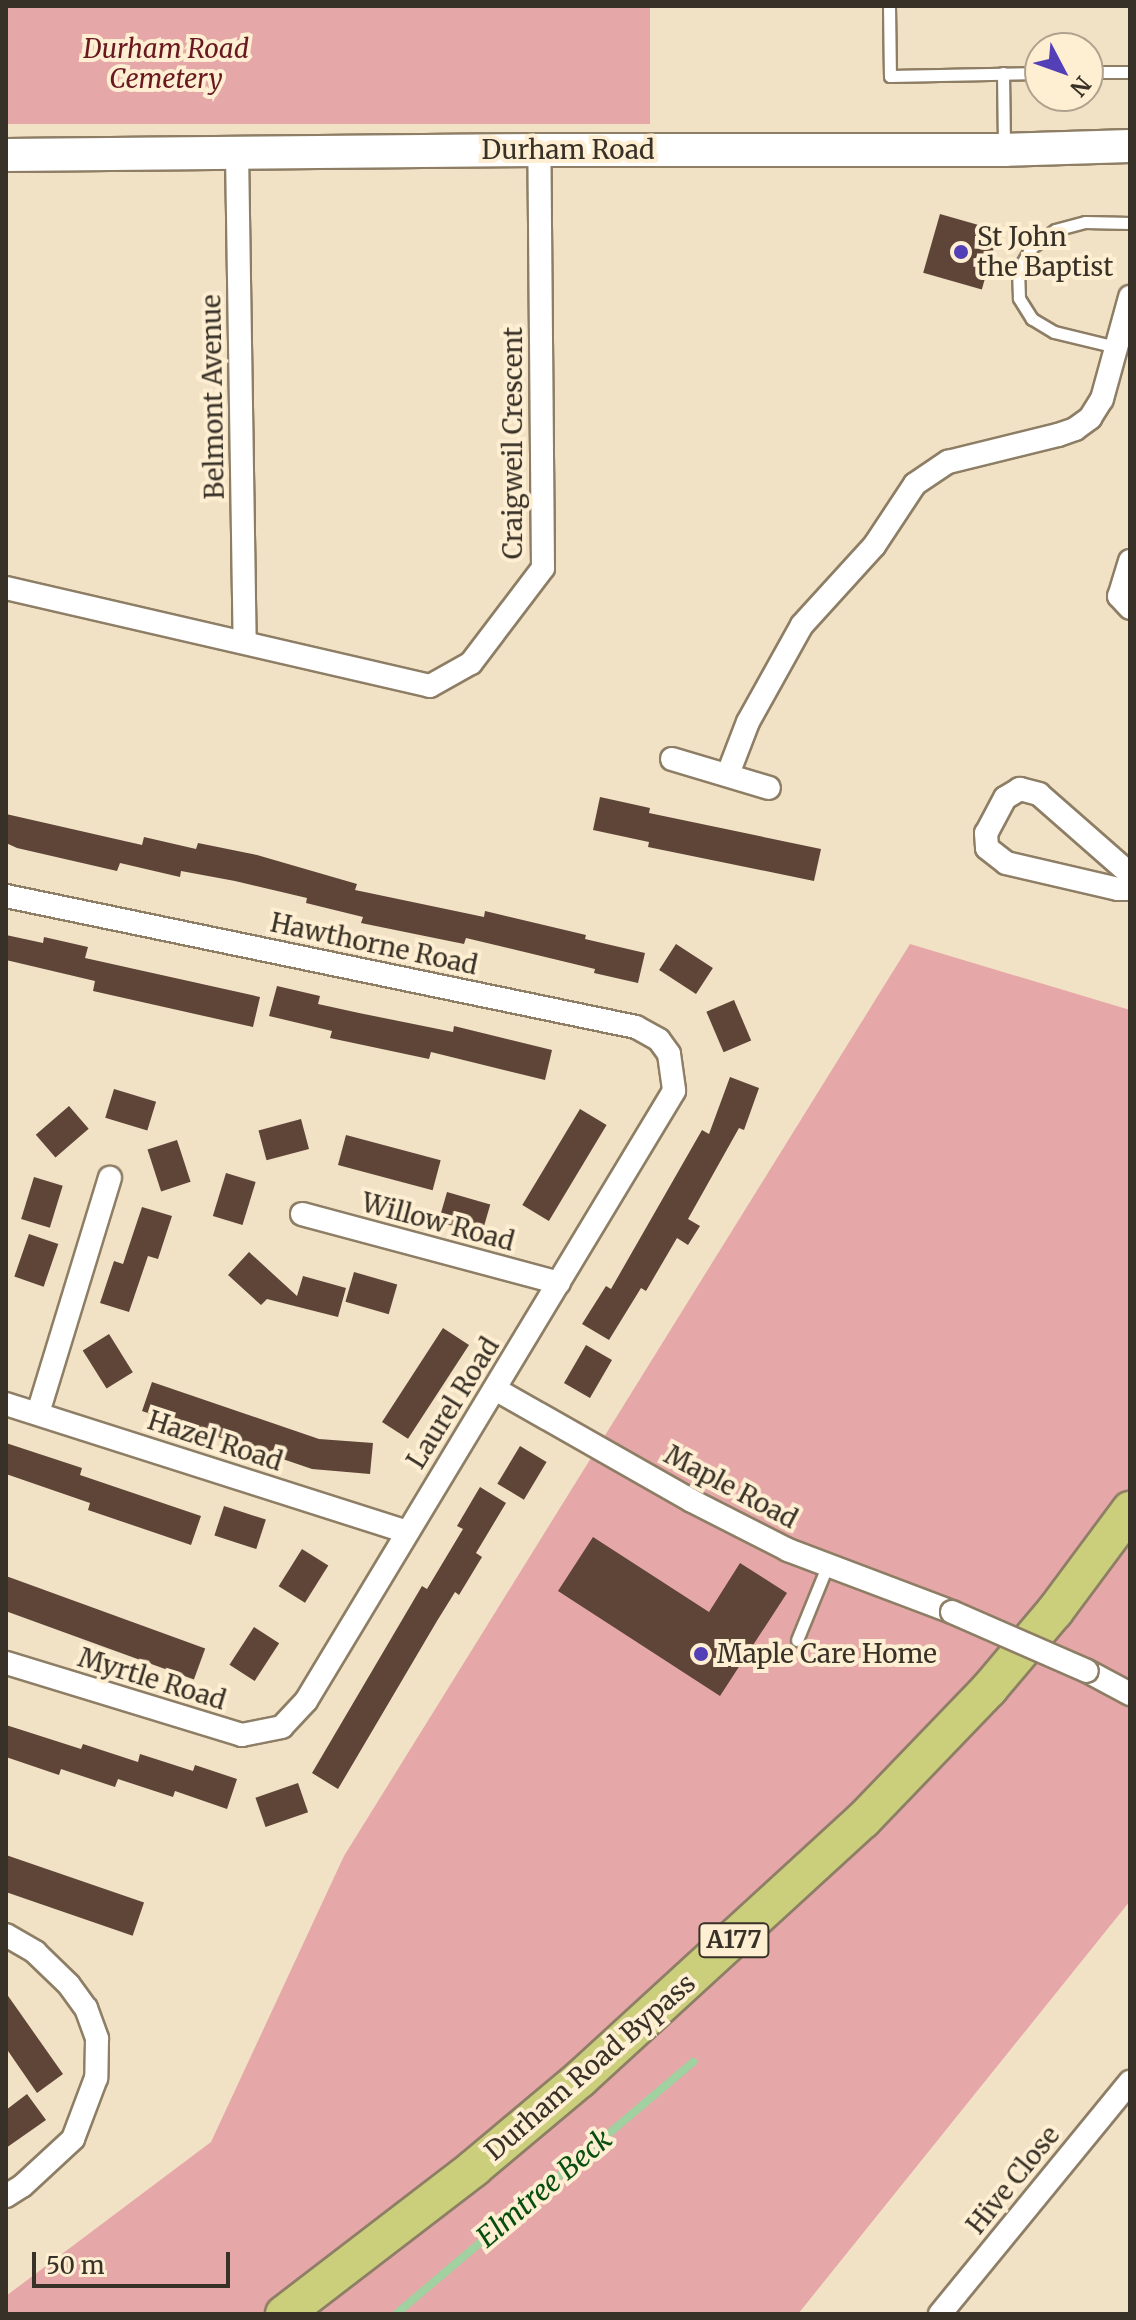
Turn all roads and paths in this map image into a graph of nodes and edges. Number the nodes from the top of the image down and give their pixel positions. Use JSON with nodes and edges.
{"nodes":[{"id":1,"x":889,"y":6,"type":"edge"},
{"id":2,"x":1104,"y":72,"type":"edge"},
{"id":3,"x":1130,"y":72,"type":"edge"},
{"id":4,"x":1003,"y":73,"type":"junction"},
{"id":5,"x":1024,"y":73,"type":"edge"},
{"id":6,"x":1130,"y":146,"type":"edge"},
{"id":7,"x":539,"y":150,"type":"junction"},
{"id":8,"x":1004,"y":150,"type":"junction"},
{"id":9,"x":237,"y":152,"type":"junction"},
{"id":10,"x":6,"y":155,"type":"edge"},
{"id":11,"x":1130,"y":223,"type":"edge"},
{"id":12,"x":1130,"y":297,"type":"edge"},
{"id":13,"x":1116,"y":347,"type":"junction"},
{"id":14,"x":1130,"y":561,"type":"edge"},
{"id":15,"x":6,"y":588,"type":"edge"},
{"id":16,"x":1130,"y":608,"type":"edge"},
{"id":17,"x":245,"y":641,"type":"junction"},
{"id":18,"x":672,"y":759,"type":"dead end"},
{"id":19,"x":728,"y":774,"type":"junction"},
{"id":20,"x":769,"y":788,"type":"dead end"},
{"id":21,"x":1130,"y":874,"type":"edge"},
{"id":22,"x":1130,"y":889,"type":"edge"},
{"id":23,"x":6,"y":896,"type":"edge"},
{"id":24,"x":669,"y":1105,"type":"joint"},
{"id":25,"x":110,"y":1178,"type":"dead end"},
{"id":26,"x":302,"y":1214,"type":"dead end"},
{"id":27,"x":559,"y":1283,"type":"junction"},
{"id":28,"x":495,"y":1389,"type":"junction"},
{"id":29,"x":6,"y":1404,"type":"edge"},
{"id":30,"x":38,"y":1413,"type":"junction"},
{"id":31,"x":1130,"y":1510,"type":"edge"},
{"id":32,"x":407,"y":1532,"type":"junction"},
{"id":33,"x":828,"y":1564,"type":"junction"},
{"id":34,"x":797,"y":1640,"type":"dead end"},
{"id":35,"x":6,"y":1663,"type":"edge"},
{"id":36,"x":1130,"y":1694,"type":"edge"},
{"id":37,"x":282,"y":1727,"type":"joint"},
{"id":38,"x":6,"y":1935,"type":"edge"},
{"id":39,"x":1130,"y":2082,"type":"edge"},
{"id":40,"x":6,"y":2196,"type":"edge"},
{"id":41,"x":284,"y":2314,"type":"edge"},
{"id":42,"x":940,"y":2314,"type":"edge"}],
"edges":[{"from":1,"to":4,"type":"lane"},
{"from":2,"to":3,"type":"lane"},
{"from":4,"to":5,"type":"lane"},
{"from":4,"to":8,"type":"lane"},
{"from":6,"to":8,"type":"street","name":"Durham Road"},
{"from":7,"to":8,"type":"street","name":"Durham Road"},
{"from":7,"to":9,"type":"street","name":"Durham Road"},
{"from":7,"to":17,"type":"street","name":"Craigweil Crescent"},
{"from":9,"to":10,"type":"street","name":"Durham Road"},
{"from":9,"to":17,"type":"street","name":"Belmont Avenue"},
{"from":11,"to":13,"type":"lane"},
{"from":12,"to":13,"type":"street"},
{"from":13,"to":19,"type":"street"},
{"from":14,"to":16,"type":"street"},
{"from":15,"to":17,"type":"street","name":"Craigweil Crescent"},
{"from":18,"to":19,"type":"street"},
{"from":19,"to":20,"type":"street"},
{"from":21,"to":22,"type":"street"},
{"from":23,"to":24,"type":"street","name":"Hawthorne Road"},
{"from":24,"to":27,"type":"street","name":"Laurel Road"},
{"from":25,"to":30,"type":"street"},
{"from":26,"to":27,"type":"street","name":"Willow Road"},
{"from":27,"to":28,"type":"street","name":"Laurel Road"},
{"from":28,"to":32,"type":"street","name":"Laurel Road"},
{"from":28,"to":33,"type":"street","name":"Maple Road"},
{"from":29,"to":30,"type":"street","name":"Hazel Road"},
{"from":30,"to":32,"type":"street","name":"Hazel Road"},
{"from":31,"to":41,"type":"main road","name":"Durham Road Bypass","number":"A177"},
{"from":32,"to":37,"type":"street","name":"Laurel Road"},
{"from":33,"to":34,"type":"lane"},
{"from":33,"to":36,"type":"street","name":"Maple Road","bridge":true},
{"from":35,"to":37,"type":"street","name":"Myrtle Road"},
{"from":38,"to":40,"type":"street"},
{"from":39,"to":42,"type":"street","name":"Hive Close"}]}
